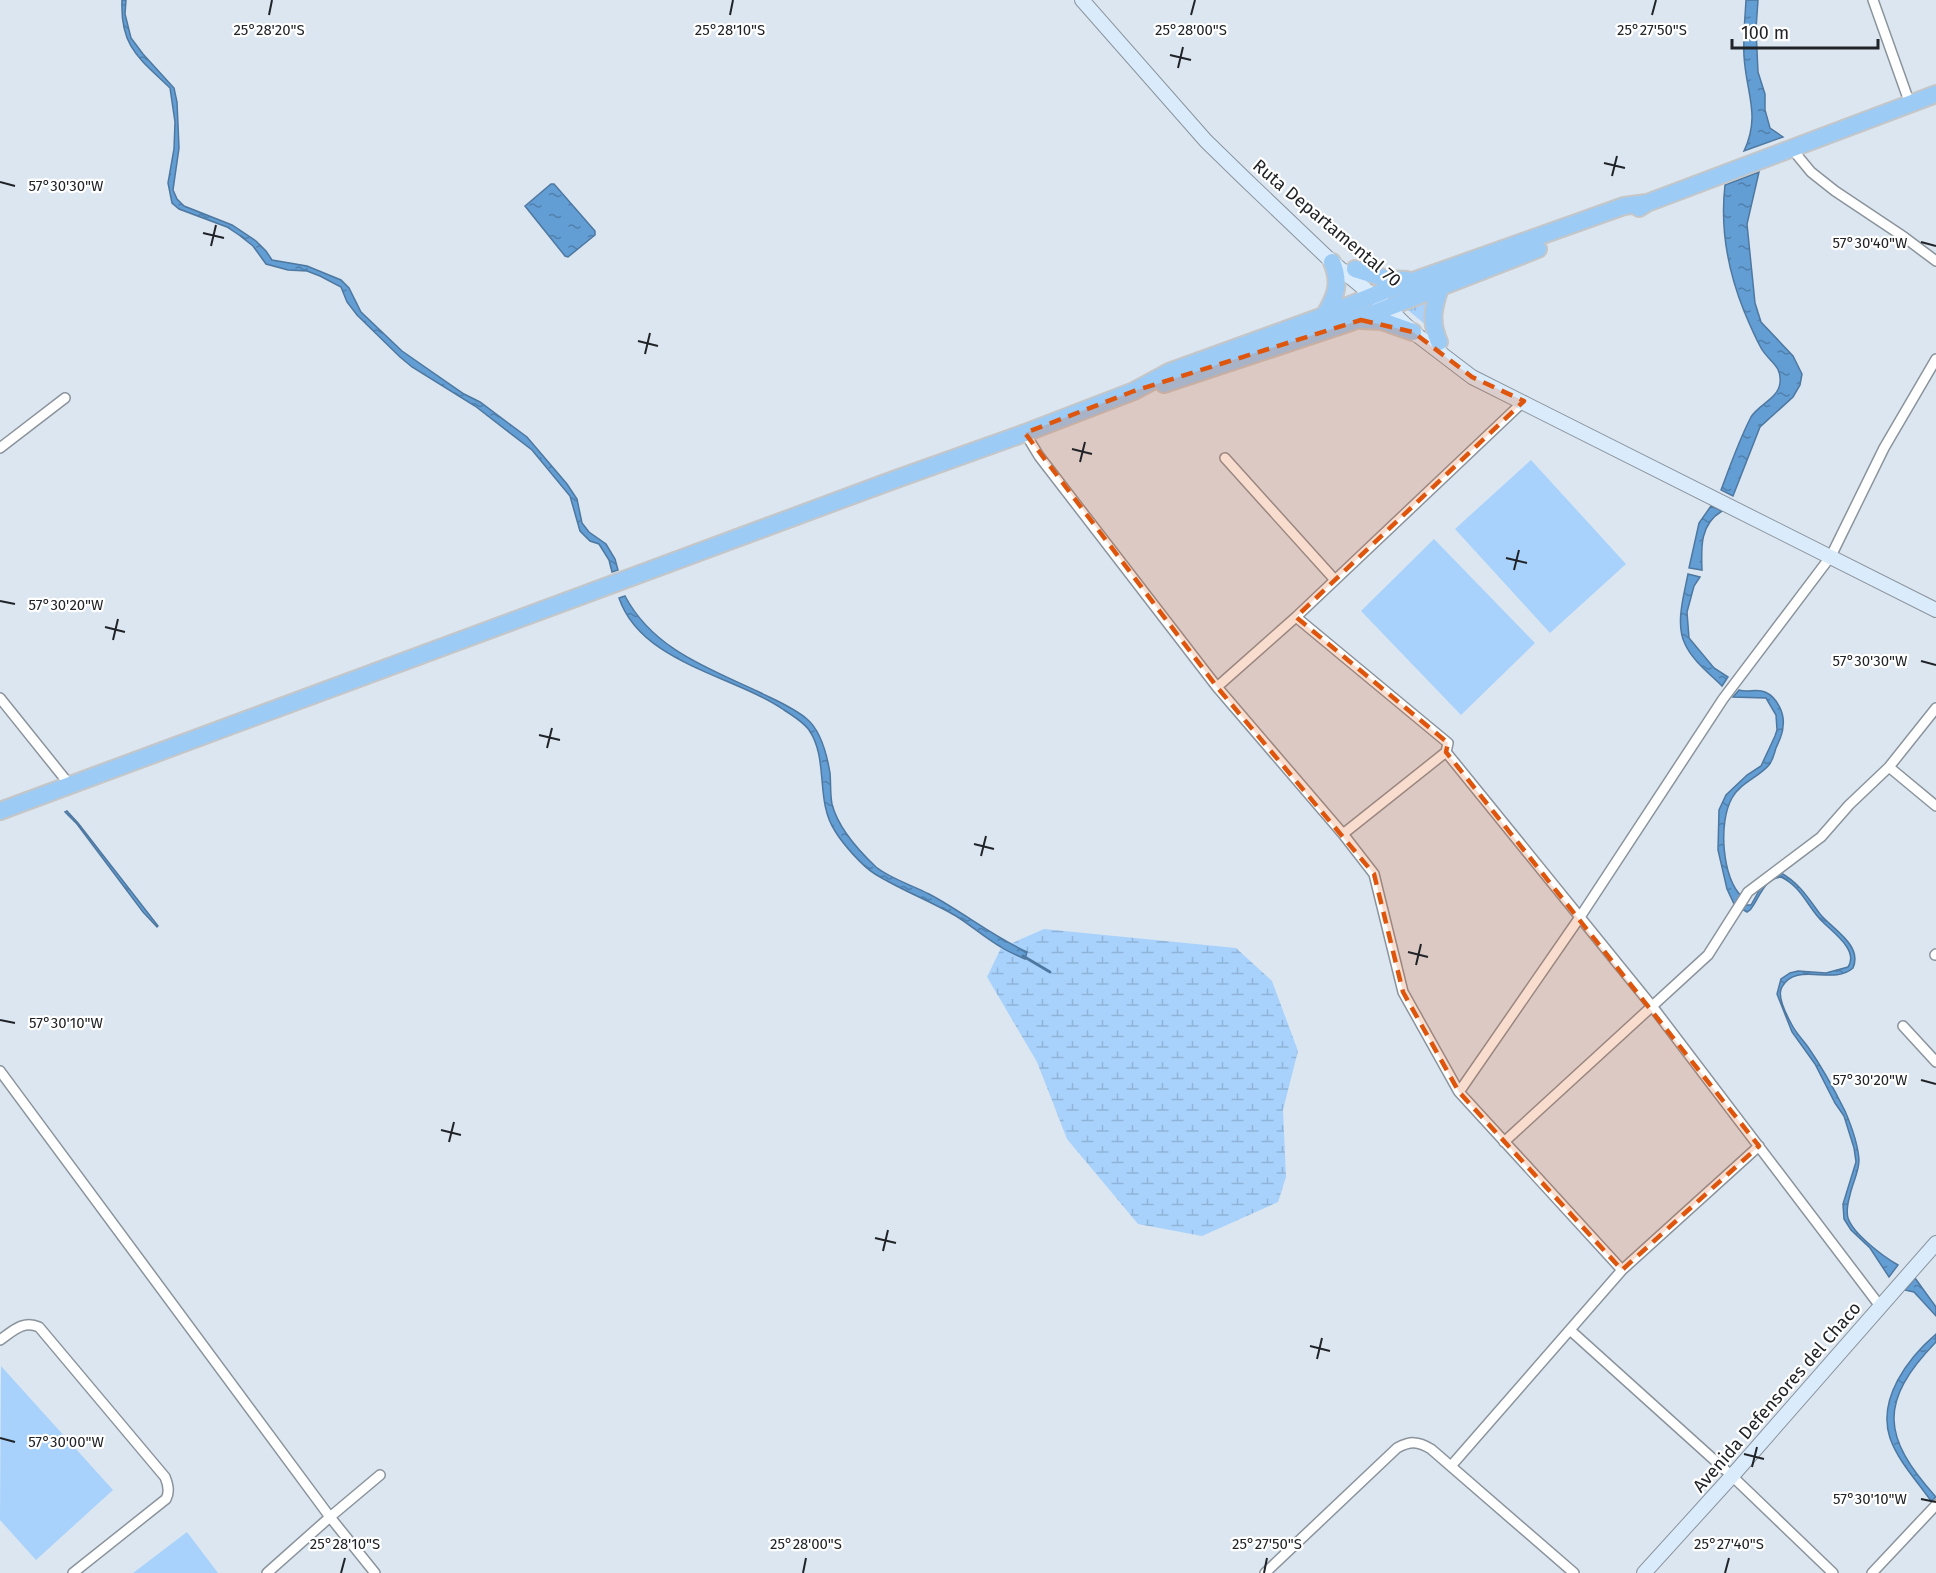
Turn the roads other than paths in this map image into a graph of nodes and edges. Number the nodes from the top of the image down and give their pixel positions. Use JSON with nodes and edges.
{"nodes":[{"id":1,"x":1082,"y":0,"type":"edge"},
{"id":2,"x":1874,"y":0,"type":"edge"},
{"id":3,"x":1936,"y":94,"type":"edge"},
{"id":4,"x":1910,"y":104,"type":"junction"},
{"id":5,"x":1789,"y":150,"type":"junction"},
{"id":6,"x":1270,"y":203,"type":"junction"},
{"id":7,"x":1647,"y":203,"type":"junction"},
{"id":8,"x":1936,"y":261,"type":"edge"},
{"id":9,"x":1332,"y":262,"type":"junction"},
{"id":10,"x":1355,"y":269,"type":"junction"},
{"id":11,"x":1413,"y":280,"type":"junction"},
{"id":12,"x":1440,"y":288,"type":"junction"},
{"id":13,"x":1378,"y":293,"type":"junction"},
{"id":14,"x":1392,"y":306,"type":"junction"},
{"id":15,"x":1323,"y":316,"type":"junction"},
{"id":16,"x":1351,"y":322,"type":"junction"},
{"id":17,"x":1413,"y":332,"type":"junction"},
{"id":18,"x":1439,"y":342,"type":"junction"},
{"id":19,"x":1936,"y":359,"type":"edge"},
{"id":20,"x":1487,"y":382,"type":"junction"},
{"id":21,"x":1134,"y":391,"type":"junction"},
{"id":22,"x":65,"y":398,"type":"dead end"},
{"id":23,"x":1524,"y":401,"type":"junction"},
{"id":24,"x":1025,"y":433,"type":"junction"},
{"id":25,"x":0,"y":448,"type":"edge"},
{"id":26,"x":1226,"y":458,"type":"dead end"},
{"id":27,"x":1831,"y":556,"type":"junction"},
{"id":28,"x":1335,"y":580,"type":"junction"},
{"id":29,"x":1936,"y":610,"type":"edge"},
{"id":30,"x":1296,"y":617,"type":"junction"},
{"id":31,"x":1216,"y":687,"type":"junction"},
{"id":32,"x":0,"y":698,"type":"edge"},
{"id":33,"x":1936,"y":708,"type":"edge"},
{"id":34,"x":1446,"y":752,"type":"junction"},
{"id":35,"x":1889,"y":767,"type":"junction"},
{"id":36,"x":69,"y":784,"type":"junction"},
{"id":37,"x":1936,"y":806,"type":"edge"},
{"id":38,"x":0,"y":811,"type":"edge"},
{"id":39,"x":1344,"y":834,"type":"junction"},
{"id":40,"x":1581,"y":917,"type":"junction"},
{"id":41,"x":1652,"y":1006,"type":"junction"},
{"id":42,"x":1903,"y":1026,"type":"dead end"},
{"id":43,"x":1936,"y":1062,"type":"edge"},
{"id":44,"x":0,"y":1071,"type":"edge"},
{"id":45,"x":1459,"y":1092,"type":"junction"},
{"id":46,"x":1504,"y":1142,"type":"junction"},
{"id":47,"x":1759,"y":1146,"type":"junction"},
{"id":48,"x":1936,"y":1243,"type":"edge"},
{"id":49,"x":1622,"y":1270,"type":"junction"},
{"id":50,"x":1880,"y":1306,"type":"junction"},
{"id":51,"x":1570,"y":1330,"type":"junction"},
{"id":52,"x":0,"y":1340,"type":"edge"},
{"id":53,"x":1451,"y":1466,"type":"junction"},
{"id":54,"x":380,"y":1475,"type":"dead end"},
{"id":55,"x":1732,"y":1476,"type":"junction"},
{"id":56,"x":1936,"y":1504,"type":"edge"},
{"id":57,"x":330,"y":1517,"type":"junction"},
{"id":58,"x":73,"y":1573,"type":"edge"},
{"id":59,"x":267,"y":1573,"type":"edge"},
{"id":60,"x":375,"y":1573,"type":"edge"},
{"id":61,"x":1265,"y":1573,"type":"edge"},
{"id":62,"x":1574,"y":1573,"type":"edge"},
{"id":63,"x":1644,"y":1573,"type":"edge"},
{"id":64,"x":1833,"y":1573,"type":"edge"},
{"id":65,"x":1872,"y":1573,"type":"edge"}],
"edges":[{"from":1,"to":6,"type":"main road","name":"Ruta Departamental 70"},
{"from":2,"to":4,"type":"street"},
{"from":3,"to":4,"type":"highway"},
{"from":4,"to":5,"type":"highway"},
{"from":5,"to":7,"type":"highway"},
{"from":5,"to":8,"type":"street"},
{"from":6,"to":9,"type":"main road"},
{"from":6,"to":10,"type":"main road","name":"Ruta Departamental 70"},
{"from":7,"to":11,"type":"highway"},
{"from":7,"to":12,"type":"highway"},
{"from":9,"to":13,"type":"main road"},
{"from":9,"to":15,"type":"highway"},
{"from":10,"to":11,"type":"highway"},
{"from":10,"to":13,"type":"main road","name":"Ruta Departamental 70"},
{"from":11,"to":13,"type":"highway"},
{"from":12,"to":14,"type":"highway"},
{"from":12,"to":18,"type":"highway"},
{"from":13,"to":14,"type":"main road","name":"Ruta Departamental 70"},
{"from":13,"to":15,"type":"highway"},
{"from":14,"to":16,"type":"highway"},
{"from":14,"to":17,"type":"main road","name":"Ruta Departamental 70"},
{"from":14,"to":18,"type":"main road","name":"Ruta Departamental 70"},
{"from":15,"to":21,"type":"highway"},
{"from":16,"to":17,"type":"highway"},
{"from":16,"to":21,"type":"highway"},
{"from":17,"to":20,"type":"main road","name":"Ruta Departamental 70"},
{"from":18,"to":20,"type":"main road","name":"Ruta Departamental 70"},
{"from":19,"to":27,"type":"street"},
{"from":20,"to":23,"type":"main road"},
{"from":21,"to":24,"type":"highway"},
{"from":22,"to":25,"type":"street"},
{"from":23,"to":27,"type":"main road"},
{"from":23,"to":28,"type":"street"},
{"from":24,"to":31,"type":"street"},
{"from":24,"to":36,"type":"highway"},
{"from":26,"to":28,"type":"street"},
{"from":27,"to":29,"type":"main road"},
{"from":27,"to":40,"type":"street"},
{"from":28,"to":30,"type":"street"},
{"from":30,"to":31,"type":"street"},
{"from":30,"to":34,"type":"street"},
{"from":31,"to":39,"type":"street"},
{"from":32,"to":36,"type":"street"},
{"from":33,"to":35,"type":"street"},
{"from":34,"to":39,"type":"street"},
{"from":34,"to":40,"type":"street"},
{"from":35,"to":37,"type":"street"},
{"from":35,"to":41,"type":"street"},
{"from":36,"to":38,"type":"highway"},
{"from":39,"to":45,"type":"street"},
{"from":40,"to":41,"type":"street"},
{"from":40,"to":45,"type":"street"},
{"from":41,"to":46,"type":"street"},
{"from":41,"to":47,"type":"street"},
{"from":42,"to":43,"type":"street"},
{"from":44,"to":57,"type":"street"},
{"from":45,"to":46,"type":"street"},
{"from":46,"to":49,"type":"street"},
{"from":47,"to":49,"type":"street"},
{"from":47,"to":50,"type":"street"},
{"from":48,"to":50,"type":"main road","name":"Avenida Defensores del Chaco"},
{"from":49,"to":51,"type":"street"},
{"from":50,"to":55,"type":"main road","name":"Avenida Defensores del Chaco"},
{"from":51,"to":53,"type":"street"},
{"from":51,"to":55,"type":"street"},
{"from":52,"to":58,"type":"street"},
{"from":53,"to":61,"type":"street"},
{"from":53,"to":62,"type":"street"},
{"from":54,"to":57,"type":"street"},
{"from":55,"to":63,"type":"main road","name":"Avenida Defensores del Chaco"},
{"from":55,"to":64,"type":"street"},
{"from":56,"to":65,"type":"street"},
{"from":57,"to":59,"type":"street"},
{"from":57,"to":60,"type":"street"}]}
